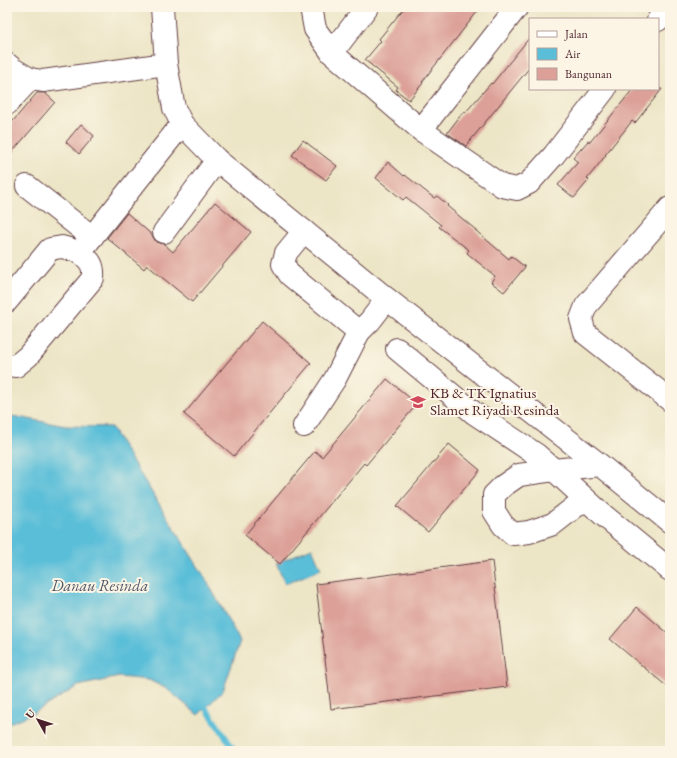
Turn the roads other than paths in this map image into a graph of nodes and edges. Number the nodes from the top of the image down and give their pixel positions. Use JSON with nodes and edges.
{"nodes":[{"id":1,"x":162,"y":7,"type":"edge"},
{"id":2,"x":311,"y":7,"type":"edge"},
{"id":3,"x":367,"y":7,"type":"edge"},
{"id":4,"x":517,"y":7,"type":"edge"},
{"id":5,"x":668,"y":7,"type":"edge"},
{"id":6,"x":659,"y":19,"type":"edge"},
{"id":7,"x":332,"y":53,"type":"junction"},
{"id":8,"x":7,"y":64,"type":"edge"},
{"id":9,"x":166,"y":64,"type":"junction"},
{"id":10,"x":30,"y":79,"type":"junction"},
{"id":11,"x":604,"y":90,"type":"edge"},
{"id":12,"x":7,"y":104,"type":"edge"},
{"id":13,"x":182,"y":124,"type":"junction"},
{"id":14,"x":421,"y":130,"type":"junction"},
{"id":15,"x":217,"y":160,"type":"junction"},
{"id":16,"x":27,"y":186,"type":"dead end"},
{"id":17,"x":670,"y":208,"type":"edge"},
{"id":18,"x":304,"y":231,"type":"junction"},
{"id":19,"x":164,"y":232,"type":"dead end"},
{"id":20,"x":86,"y":244,"type":"junction"},
{"id":21,"x":387,"y":299,"type":"junction"},
{"id":22,"x":7,"y":301,"type":"edge"},
{"id":23,"x":359,"y":332,"type":"junction"},
{"id":24,"x":397,"y":349,"type":"dead end"},
{"id":25,"x":7,"y":365,"type":"edge"},
{"id":26,"x":670,"y":400,"type":"edge"},
{"id":27,"x":304,"y":426,"type":"dead end"},
{"id":28,"x":600,"y":465,"type":"junction"},
{"id":29,"x":554,"y":470,"type":"junction"},
{"id":30,"x":586,"y":499,"type":"junction"},
{"id":31,"x":670,"y":522,"type":"edge"},
{"id":32,"x":670,"y":570,"type":"edge"}],
"edges":[{"from":1,"to":9,"type":"street"},
{"from":2,"to":7,"type":"street"},
{"from":3,"to":7,"type":"street"},
{"from":4,"to":14,"type":"street"},
{"from":5,"to":6,"type":"street"},
{"from":7,"to":14,"type":"street"},
{"from":8,"to":10,"type":"street"},
{"from":9,"to":10,"type":"street"},
{"from":9,"to":13,"type":"street"},
{"from":10,"to":12,"type":"street"},
{"from":11,"to":14,"type":"street"},
{"from":13,"to":15,"type":"street"},
{"from":13,"to":20,"type":"street"},
{"from":15,"to":18,"type":"street"},
{"from":15,"to":19,"type":"street"},
{"from":16,"to":20,"type":"street"},
{"from":17,"to":26,"type":"street"},
{"from":18,"to":21,"type":"street"},
{"from":18,"to":23,"type":"street"},
{"from":20,"to":22,"type":"street"},
{"from":20,"to":25,"type":"street"},
{"from":21,"to":23,"type":"street"},
{"from":21,"to":28,"type":"street"},
{"from":23,"to":27,"type":"street"},
{"from":24,"to":29,"type":"street"},
{"from":28,"to":29,"type":"street"},
{"from":28,"to":31,"type":"street"},
{"from":29,"to":30,"type":"street"},
{"from":29,"to":30,"type":"street"},
{"from":30,"to":32,"type":"street"}]}
